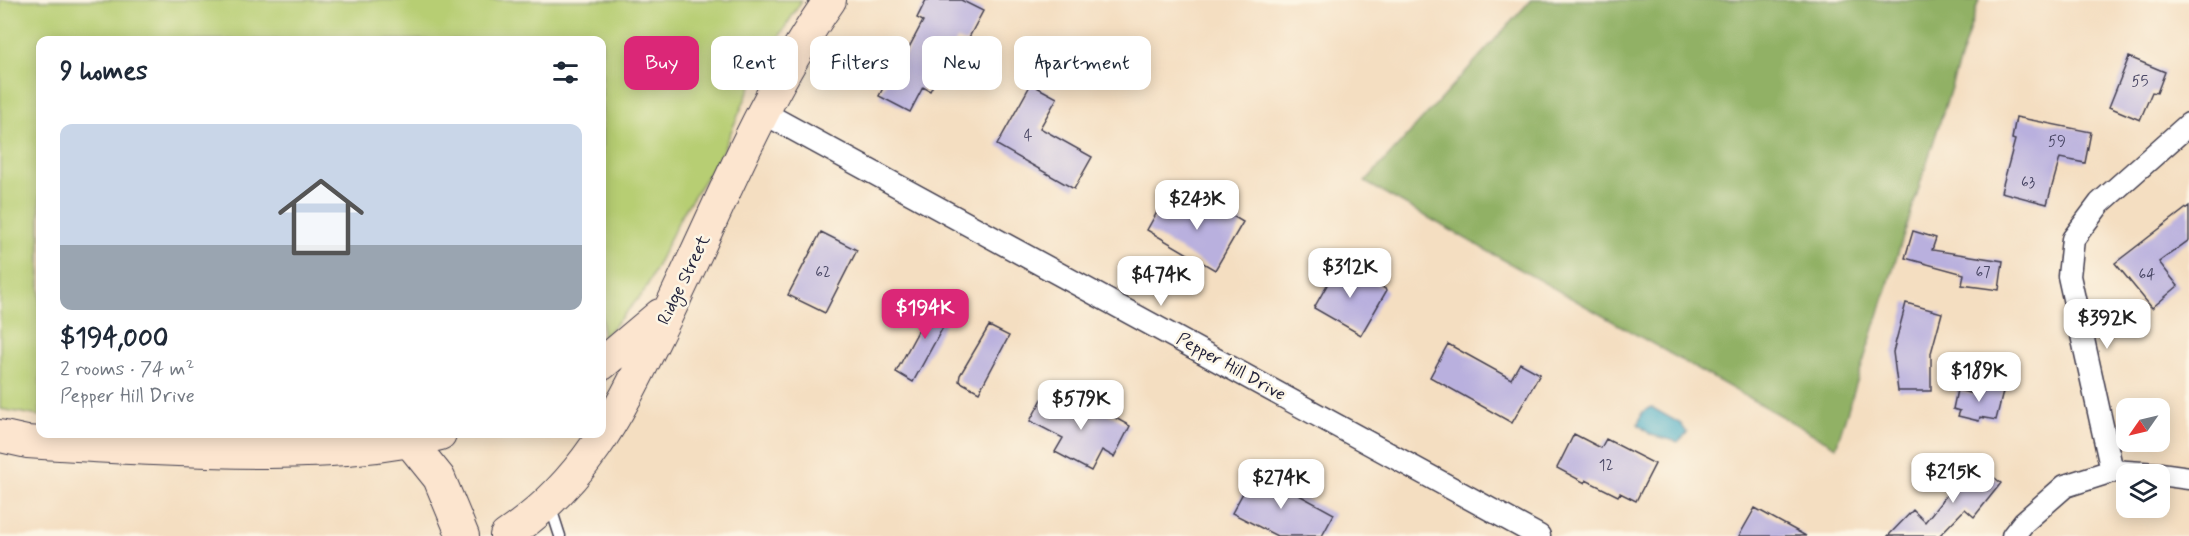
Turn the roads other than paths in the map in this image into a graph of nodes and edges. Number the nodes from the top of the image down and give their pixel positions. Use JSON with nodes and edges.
{"nodes":[{"id":1,"x":830,"y":0,"type":"edge"},
{"id":2,"x":764,"y":113,"type":"junction"},
{"id":3,"x":2189,"y":124,"type":"edge"},
{"id":4,"x":672,"y":304,"type":"junction"},
{"id":5,"x":606,"y":361,"type":"edge"},
{"id":6,"x":606,"y":431,"type":"edge"},
{"id":7,"x":0,"y":436,"type":"edge"},
{"id":8,"x":425,"y":438,"type":"edge"},
{"id":9,"x":603,"y":438,"type":"edge"},
{"id":10,"x":2112,"y":471,"type":"junction"},
{"id":11,"x":2116,"y":471,"type":"edge"},
{"id":12,"x":2170,"y":476,"type":"edge"},
{"id":13,"x":2189,"y":478,"type":"edge"},
{"id":14,"x":550,"y":502,"type":"junction"},
{"id":15,"x":463,"y":536,"type":"edge"},
{"id":16,"x":506,"y":536,"type":"edge"},
{"id":17,"x":560,"y":536,"type":"edge"},
{"id":18,"x":1539,"y":536,"type":"edge"},
{"id":19,"x":2013,"y":536,"type":"edge"}],
"edges":[{"from":1,"to":2,"type":"main road","name":"Ridge Street"},
{"from":2,"to":4,"type":"main road","name":"Ridge Street"},
{"from":2,"to":18,"type":"street","name":"Pepper Hill Drive"},
{"from":3,"to":10,"type":"street"},
{"from":4,"to":5,"type":"main road"},
{"from":4,"to":6,"type":"main road","name":"Ridge Street"},
{"from":7,"to":8,"type":"main road"},
{"from":8,"to":15,"type":"main road"},
{"from":9,"to":14,"type":"main road","name":"Ridge Street"},
{"from":10,"to":11,"type":"street"},
{"from":10,"to":19,"type":"street"},
{"from":12,"to":13,"type":"street"},
{"from":14,"to":16,"type":"main road","name":"Ridge Street"},
{"from":14,"to":17,"type":"lane"}]}
